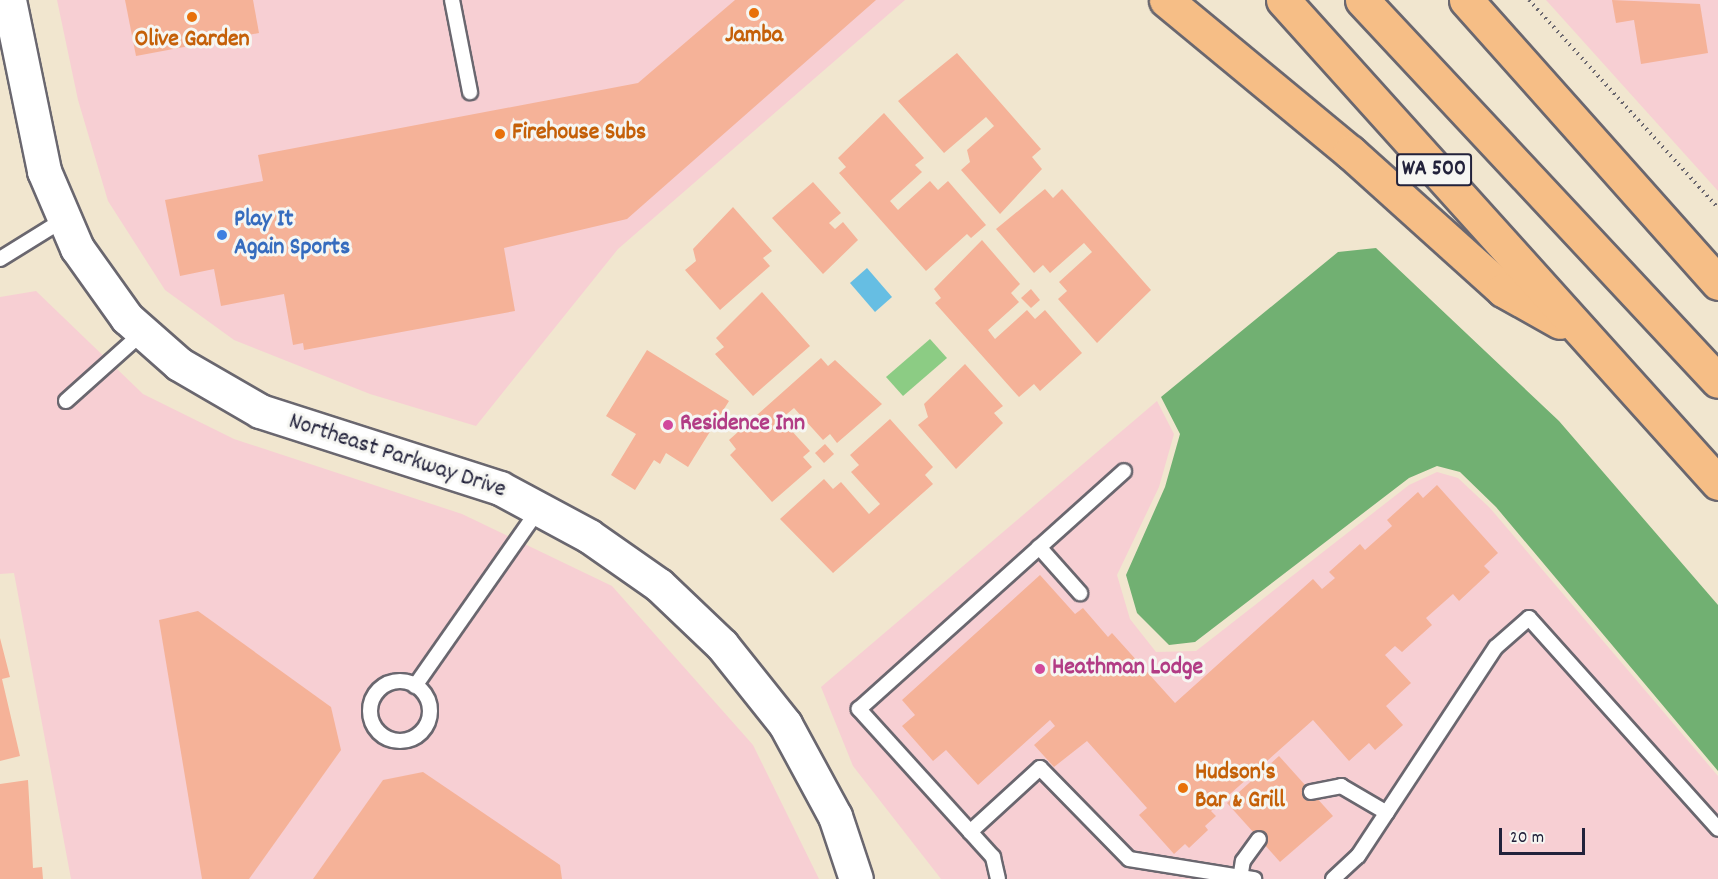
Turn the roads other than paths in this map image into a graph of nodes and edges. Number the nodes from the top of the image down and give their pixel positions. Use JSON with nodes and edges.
{"nodes":[{"id":1,"x":9,"y":0,"type":"edge"},
{"id":2,"x":452,"y":0,"type":"edge"},
{"id":3,"x":1166,"y":0,"type":"edge"},
{"id":4,"x":1282,"y":0,"type":"edge"},
{"id":5,"x":1362,"y":0,"type":"edge"},
{"id":6,"x":1466,"y":0,"type":"edge"},
{"id":7,"x":470,"y":92,"type":"dead end"},
{"id":8,"x":63,"y":220,"type":"junction"},
{"id":9,"x":0,"y":258,"type":"edge"},
{"id":10,"x":1718,"y":283,"type":"edge"},
{"id":11,"x":142,"y":333,"type":"junction"},
{"id":12,"x":1588,"y":338,"type":"junction"},
{"id":13,"x":1718,"y":381,"type":"edge"},
{"id":14,"x":66,"y":401,"type":"dead end"},
{"id":15,"x":1124,"y":471,"type":"dead end"},
{"id":16,"x":1718,"y":483,"type":"edge"},
{"id":17,"x":539,"y":509,"type":"junction"},
{"id":18,"x":1039,"y":547,"type":"junction"},
{"id":19,"x":1080,"y":593,"type":"dead end"},
{"id":20,"x":415,"y":686,"type":"junction"},
{"id":21,"x":1311,"y":792,"type":"dead end"},
{"id":22,"x":1387,"y":813,"type":"junction"},
{"id":23,"x":1718,"y":829,"type":"edge"},
{"id":24,"x":970,"y":832,"type":"junction"},
{"id":25,"x":1259,"y":839,"type":"dead end"},
{"id":26,"x":1340,"y":877,"type":"edge"},
{"id":27,"x":1245,"y":878,"type":"edge"},
{"id":28,"x":856,"y":879,"type":"edge"},
{"id":29,"x":998,"y":879,"type":"edge"}],
"edges":[{"from":1,"to":8,"type":"street","name":"Northeast Parkway Drive"},
{"from":2,"to":7,"type":"lane"},
{"from":3,"to":12,"type":"highway"},
{"from":4,"to":12,"type":"highway","number":"WA 500"},
{"from":5,"to":13,"type":"highway","number":"WA 500"},
{"from":6,"to":10,"type":"highway"},
{"from":8,"to":9,"type":"lane"},
{"from":8,"to":11,"type":"street","name":"Northeast Parkway Drive"},
{"from":11,"to":14,"type":"lane"},
{"from":11,"to":17,"type":"street","name":"Northeast Parkway Drive"},
{"from":12,"to":16,"type":"highway","number":"WA 500"},
{"from":15,"to":18,"type":"lane"},
{"from":17,"to":20,"type":"lane"},
{"from":17,"to":28,"type":"street","name":"Northeast Parkway Drive"},
{"from":18,"to":19,"type":"lane"},
{"from":18,"to":24,"type":"lane"},
{"from":20,"to":20,"type":"lane"},
{"from":21,"to":22,"type":"lane"},
{"from":22,"to":23,"type":"lane"},
{"from":22,"to":26,"type":"lane"},
{"from":24,"to":27,"type":"lane"},
{"from":24,"to":29,"type":"lane"},
{"from":25,"to":27,"type":"lane"}]}
